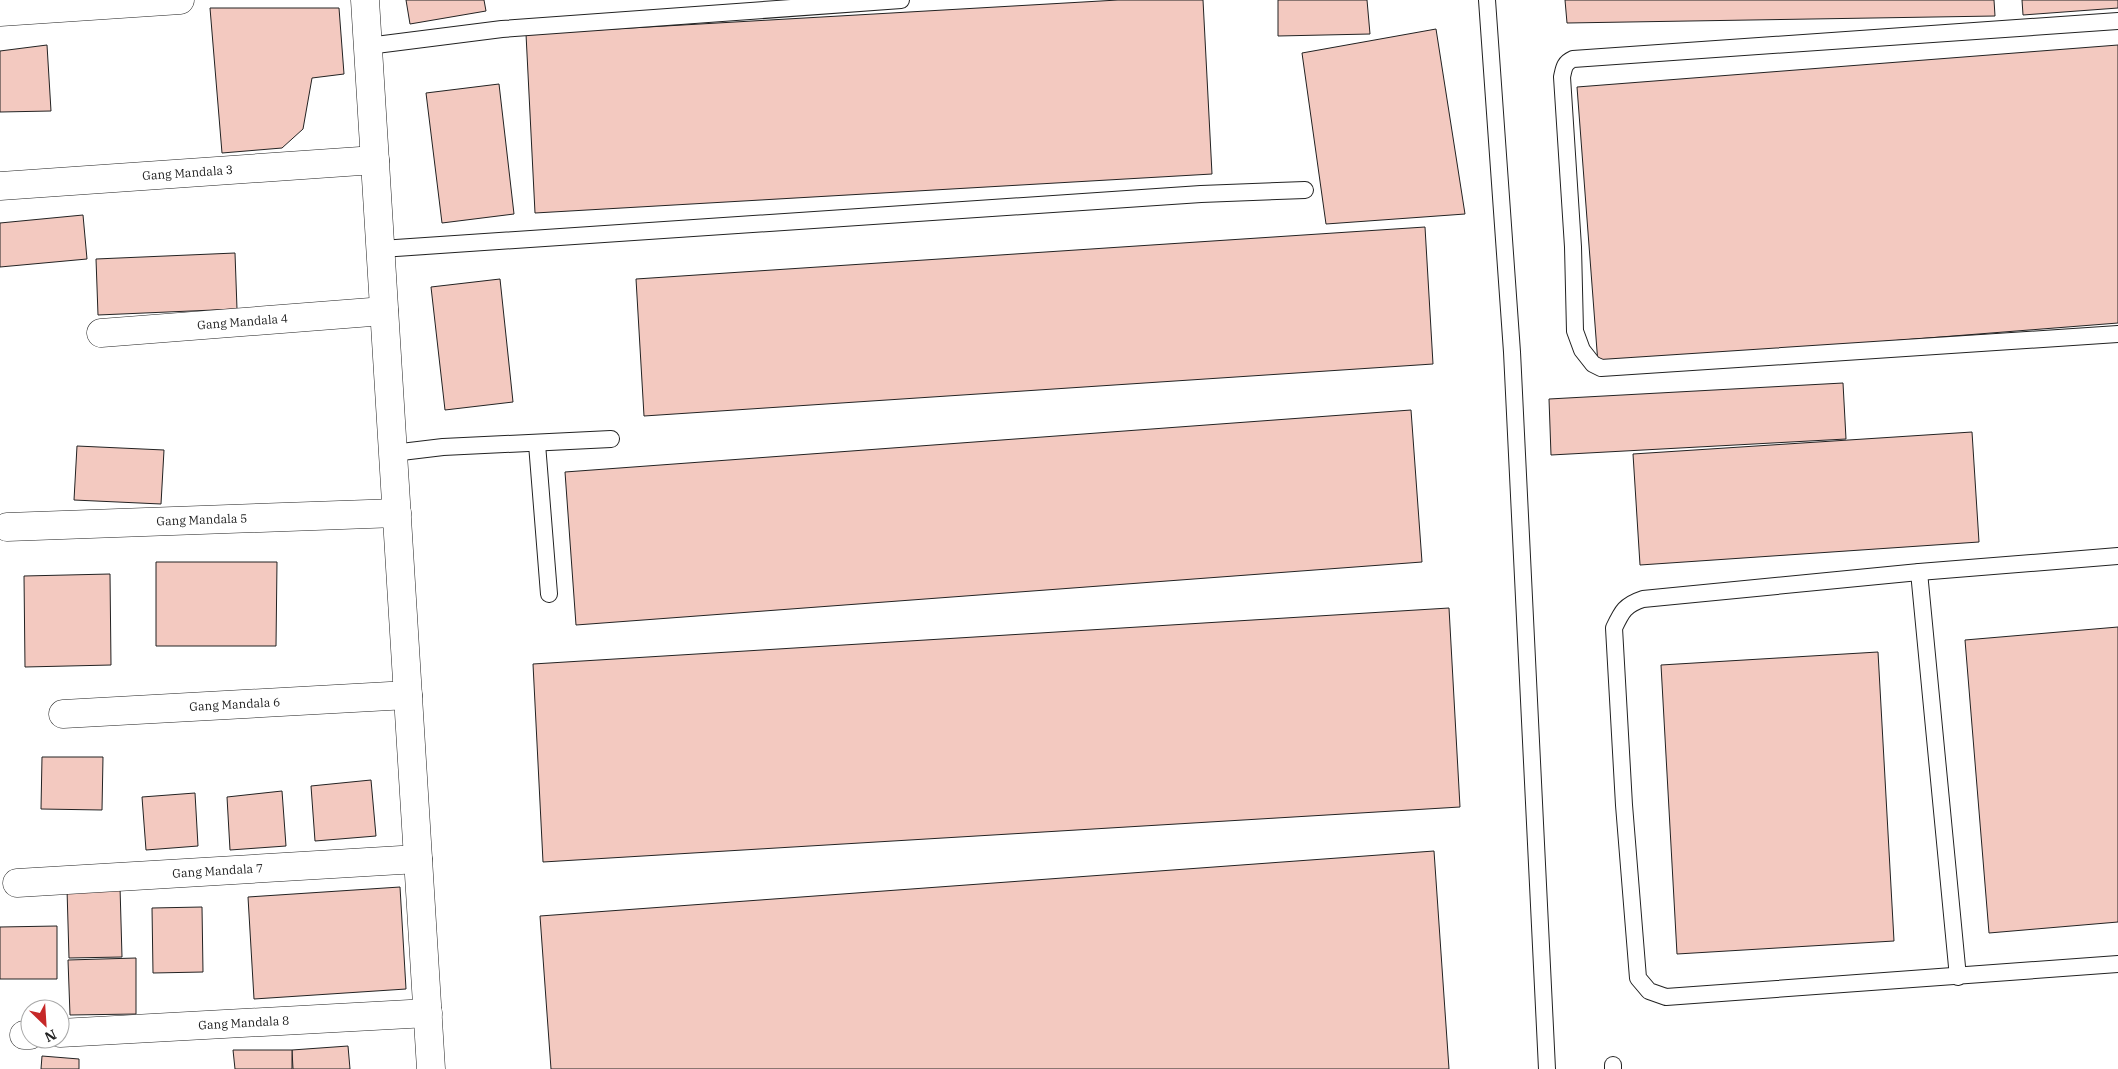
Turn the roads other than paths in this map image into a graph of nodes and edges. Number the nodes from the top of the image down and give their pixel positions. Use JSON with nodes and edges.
{"nodes":[{"id":1,"x":180,"y":0,"type":"edge"},
{"id":2,"x":365,"y":0,"type":"edge"},
{"id":3,"x":901,"y":0,"type":"edge"},
{"id":4,"x":1487,"y":0,"type":"edge"},
{"id":5,"x":0,"y":12,"type":"edge"},
{"id":6,"x":2118,"y":20,"type":"edge"},
{"id":7,"x":368,"y":46,"type":"junction"},
{"id":8,"x":374,"y":160,"type":"junction"},
{"id":9,"x":0,"y":186,"type":"edge"},
{"id":10,"x":1305,"y":190,"type":"dead end"},
{"id":11,"x":381,"y":249,"type":"junction"},
{"id":12,"x":384,"y":311,"type":"junction"},
{"id":13,"x":101,"y":333,"type":"dead end"},
{"id":14,"x":2118,"y":334,"type":"edge"},
{"id":15,"x":610,"y":439,"type":"dead end"},
{"id":16,"x":537,"y":444,"type":"junction"},
{"id":17,"x":393,"y":453,"type":"junction"},
{"id":18,"x":397,"y":513,"type":"junction"},
{"id":19,"x":7,"y":527,"type":"dead end"},
{"id":20,"x":2118,"y":556,"type":"edge"},
{"id":21,"x":1919,"y":572,"type":"junction"},
{"id":22,"x":549,"y":594,"type":"dead end"},
{"id":23,"x":408,"y":694,"type":"junction"},
{"id":24,"x":63,"y":714,"type":"dead end"},
{"id":25,"x":418,"y":859,"type":"junction"},
{"id":26,"x":17,"y":883,"type":"dead end"},
{"id":27,"x":2118,"y":964,"type":"edge"},
{"id":28,"x":1958,"y":977,"type":"junction"},
{"id":29,"x":428,"y":1013,"type":"junction"},
{"id":30,"x":70,"y":1032,"type":"edge"},
{"id":31,"x":431,"y":1069,"type":"edge"},
{"id":32,"x":1546,"y":1069,"type":"edge"}],
"edges":[{"from":1,"to":5,"type":"street"},
{"from":2,"to":7,"type":"street"},
{"from":3,"to":7,"type":"lane"},
{"from":4,"to":32,"type":"lane"},
{"from":6,"to":14,"type":"lane"},
{"from":7,"to":8,"type":"street"},
{"from":8,"to":9,"type":"street","name":"Gang Mandala 3"},
{"from":8,"to":11,"type":"street"},
{"from":10,"to":11,"type":"lane"},
{"from":11,"to":12,"type":"street"},
{"from":12,"to":13,"type":"street","name":"Gang Mandala 4"},
{"from":12,"to":17,"type":"street"},
{"from":15,"to":16,"type":"lane"},
{"from":16,"to":17,"type":"lane"},
{"from":16,"to":22,"type":"lane"},
{"from":17,"to":18,"type":"street"},
{"from":18,"to":19,"type":"street","name":"Gang Mandala 5"},
{"from":18,"to":23,"type":"street"},
{"from":20,"to":21,"type":"lane"},
{"from":21,"to":28,"type":"lane"},
{"from":21,"to":28,"type":"lane"},
{"from":23,"to":24,"type":"street","name":"Gang Mandala 6"},
{"from":23,"to":25,"type":"street"},
{"from":25,"to":26,"type":"street","name":"Gang Mandala 7"},
{"from":25,"to":29,"type":"street"},
{"from":27,"to":28,"type":"lane"},
{"from":29,"to":30,"type":"street","name":"Gang Mandala 8"},
{"from":29,"to":31,"type":"street"}]}
